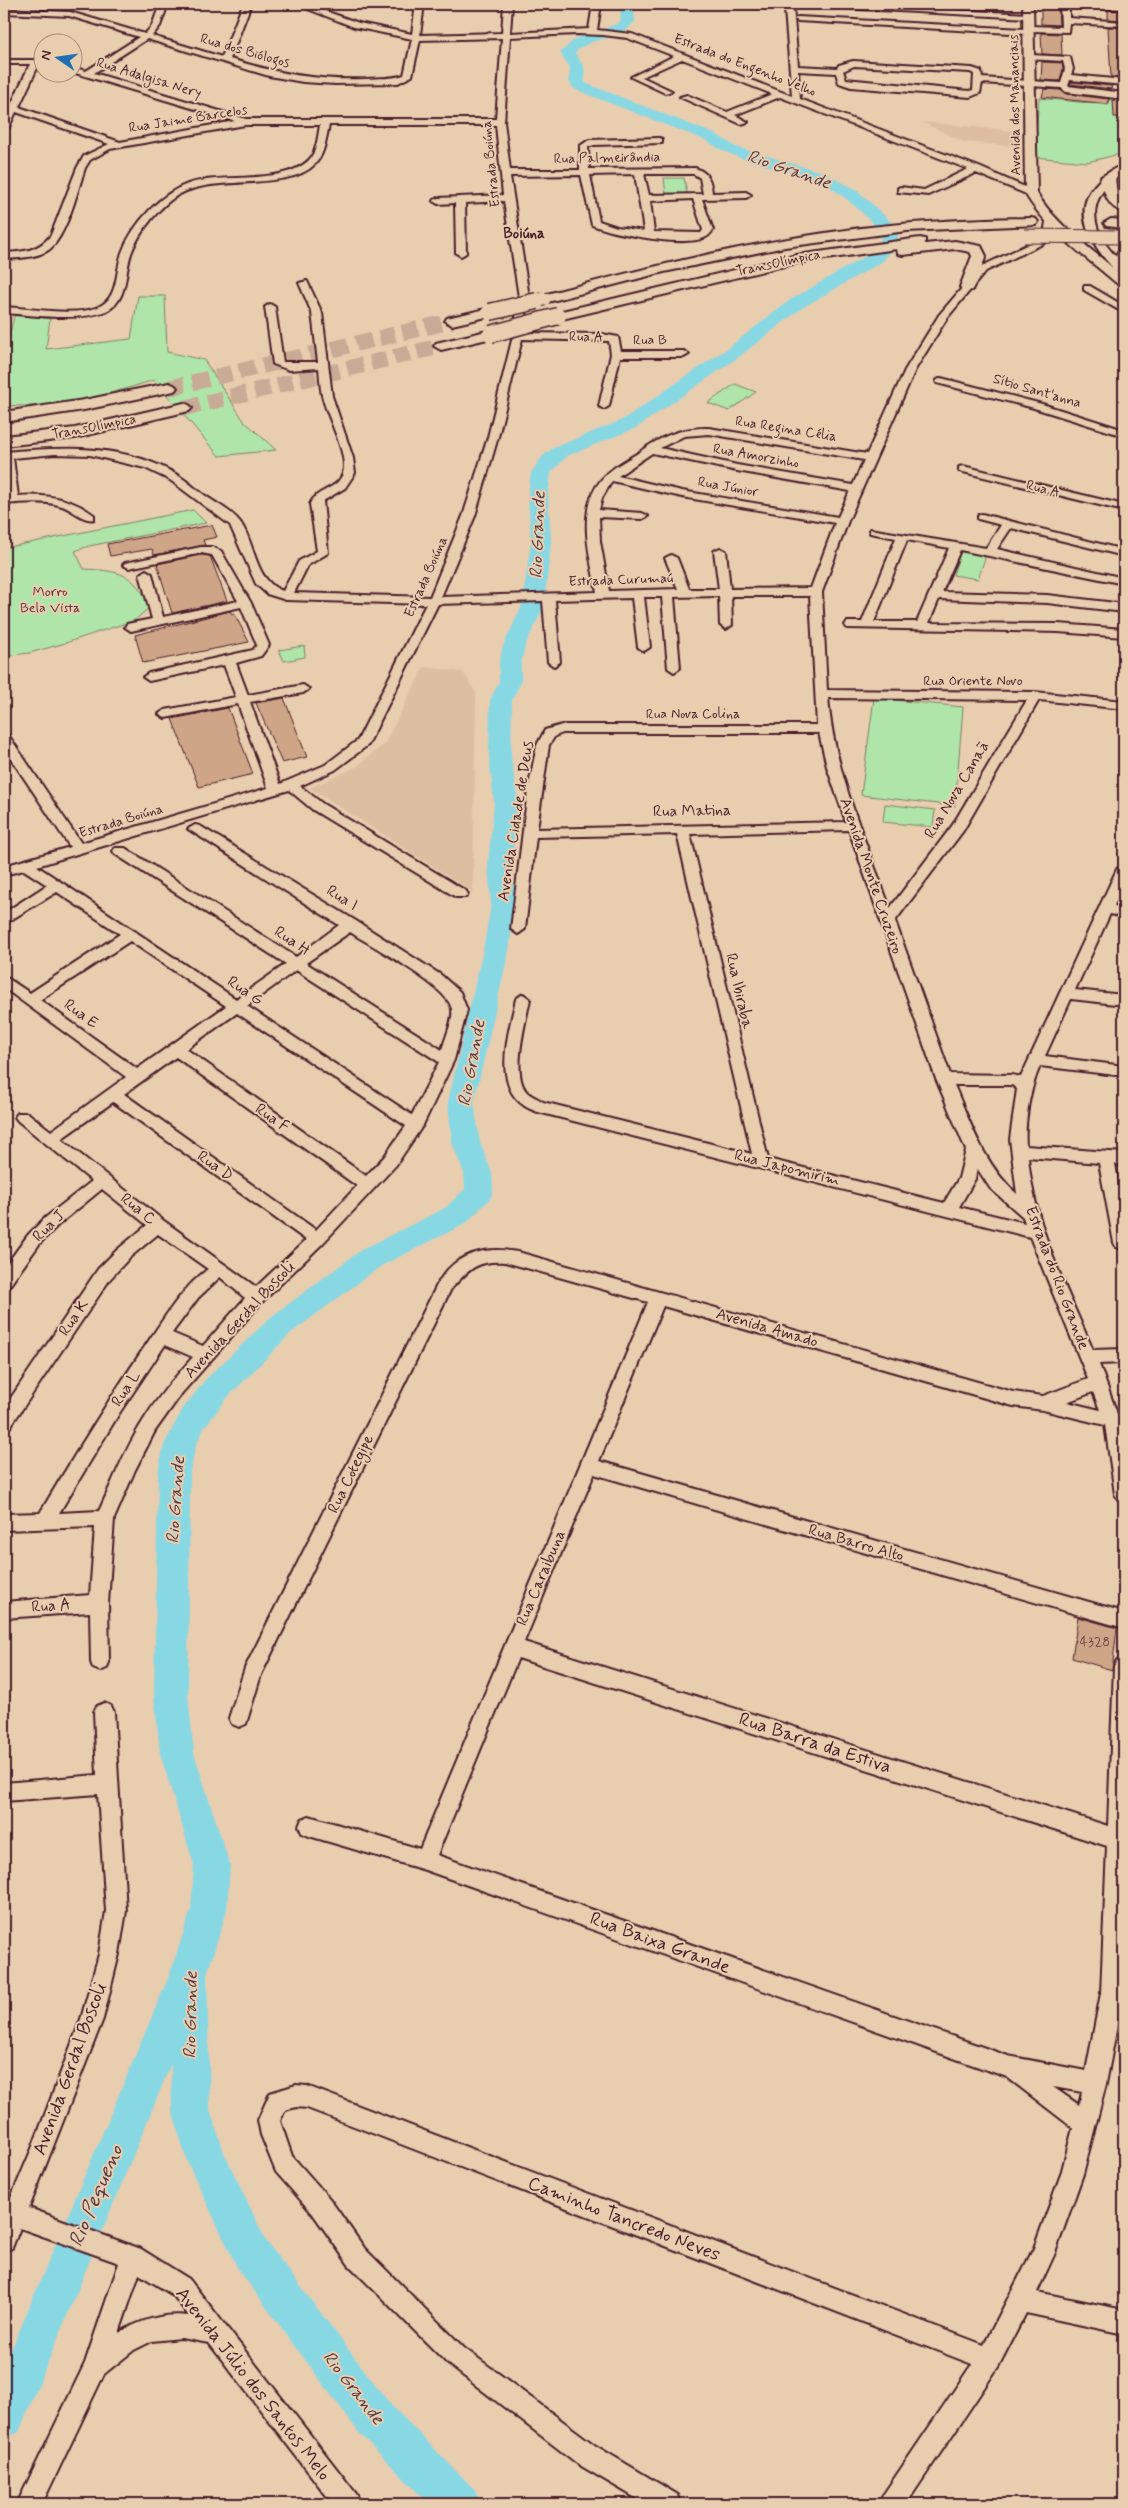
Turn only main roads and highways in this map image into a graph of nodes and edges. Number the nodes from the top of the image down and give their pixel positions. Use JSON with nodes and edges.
{"nodes":[{"id":1,"x":1028,"y":4,"type":"edge"},
{"id":2,"x":1124,"y":168,"type":"edge"},
{"id":3,"x":1108,"y":177,"type":"junction"},
{"id":4,"x":1034,"y":198,"type":"junction"},
{"id":5,"x":1124,"y":208,"type":"edge"},
{"id":6,"x":911,"y":222,"type":"junction"},
{"id":7,"x":1119,"y":230,"type":"edge"},
{"id":8,"x":998,"y":237,"type":"dead end"},
{"id":9,"x":981,"y":238,"type":"dead end"},
{"id":10,"x":903,"y":247,"type":"junction"},
{"id":11,"x":1124,"y":254,"type":"edge"},
{"id":12,"x":1123,"y":275,"type":"edge"},
{"id":13,"x":967,"y":287,"type":"road end"},
{"id":14,"x":452,"y":320,"type":"tunnel mouth"},
{"id":15,"x":441,"y":346,"type":"tunnel mouth"},
{"id":16,"x":169,"y":388,"type":"tunnel mouth"},
{"id":17,"x":184,"y":408,"type":"tunnel mouth"},
{"id":18,"x":4,"y":417,"type":"edge"},
{"id":19,"x":5,"y":450,"type":"edge"}],
"edges":[{"from":1,"to":4,"type":"main road","name":"Avenida dos Mananciais"},
{"from":2,"to":3,"type":"main road"},
{"from":3,"to":5,"type":"highway"},
{"from":3,"to":12,"type":"main road"},
{"from":4,"to":6,"type":"highway"},
{"from":4,"to":12,"type":"main road"},
{"from":6,"to":7,"type":"highway","name":"TransOlímpica"},
{"from":6,"to":14,"type":"highway","name":"TransOlímpica","bridge":true},
{"from":7,"to":8,"type":"highway","name":"TransOlímpica","bridge":true},
{"from":9,"to":10,"type":"highway"},
{"from":10,"to":13,"type":"highway"},
{"from":10,"to":15,"type":"highway","name":"TransOlímpica","bridge":true},
{"from":11,"to":12,"type":"highway"},
{"from":16,"to":18,"type":"highway","name":"TransOlímpica"},
{"from":17,"to":19,"type":"highway","name":"TransOlímpica"}]}
